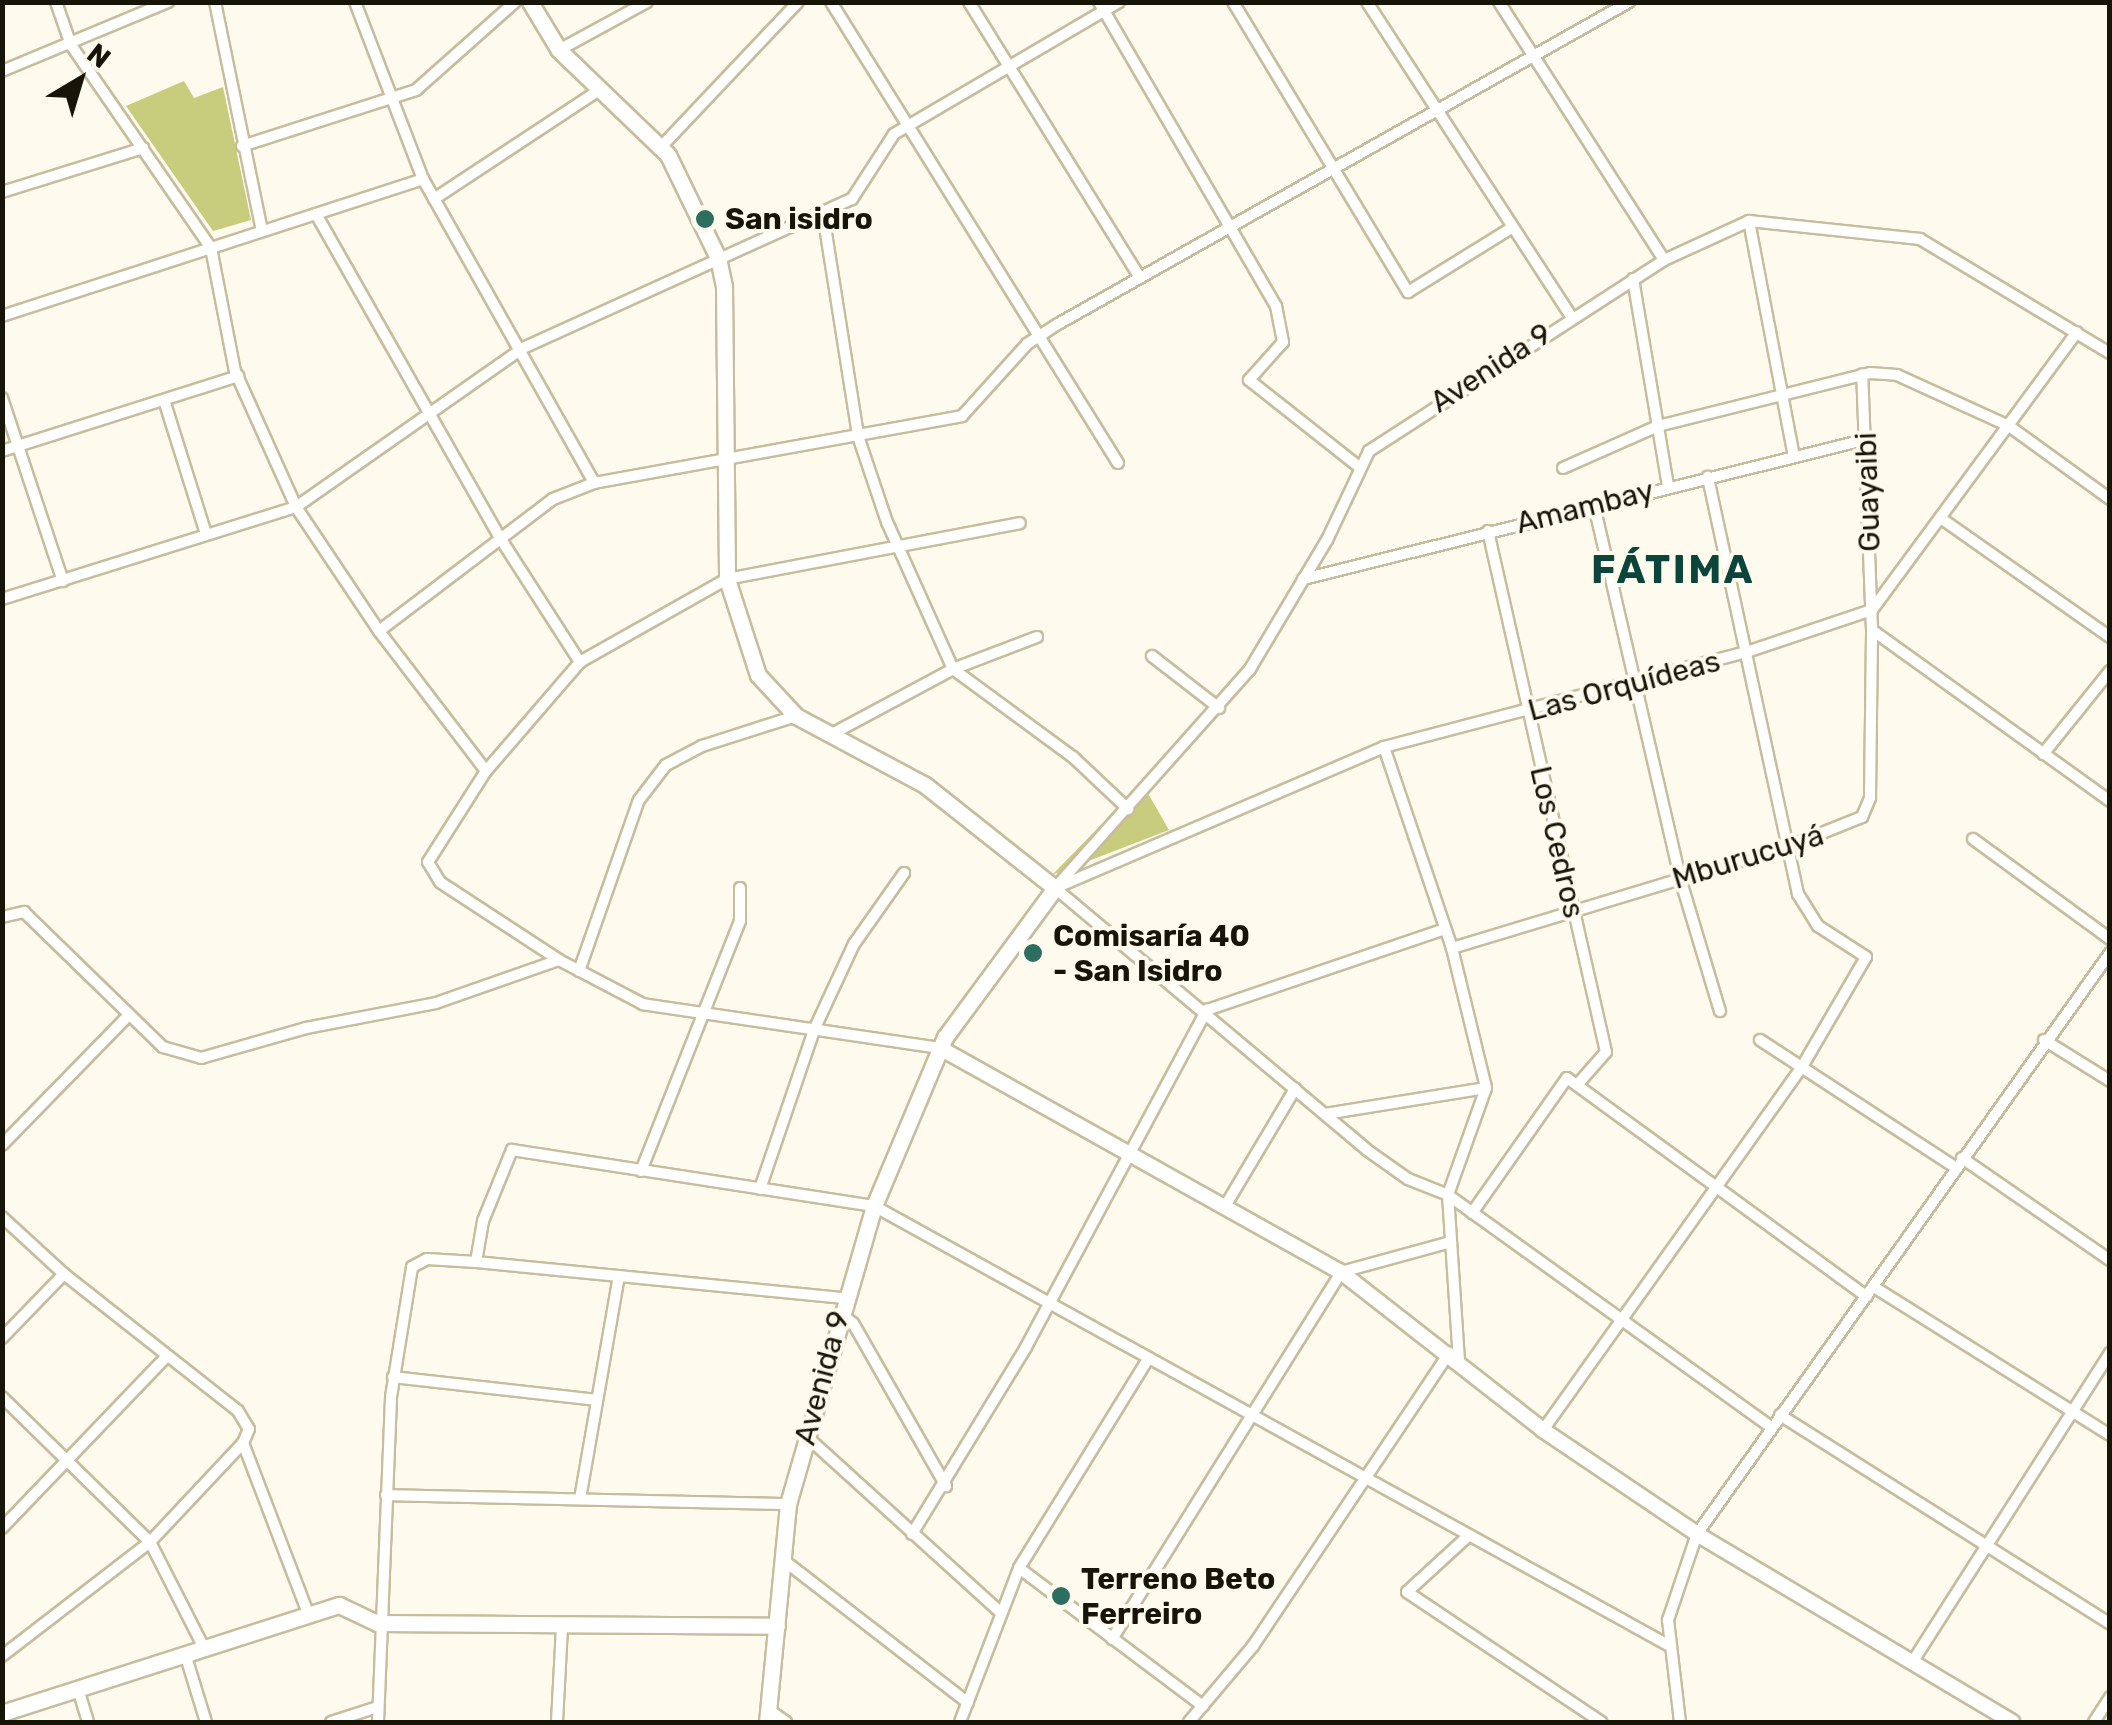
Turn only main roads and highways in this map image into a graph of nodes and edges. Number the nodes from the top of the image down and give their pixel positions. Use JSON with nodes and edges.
{"nodes":[{"id":1,"x":530,"y":2,"type":"edge"},
{"id":2,"x":777,"y":1626,"type":"junction"},
{"id":3,"x":2,"y":1713,"type":"edge"},
{"id":4,"x":768,"y":1716,"type":"edge"}],
"edges":[{"from":1,"to":2,"type":"main road","name":"Avenida 9"},
{"from":2,"to":3,"type":"main road"},
{"from":2,"to":4,"type":"main road","name":"Avenida 9"}]}
